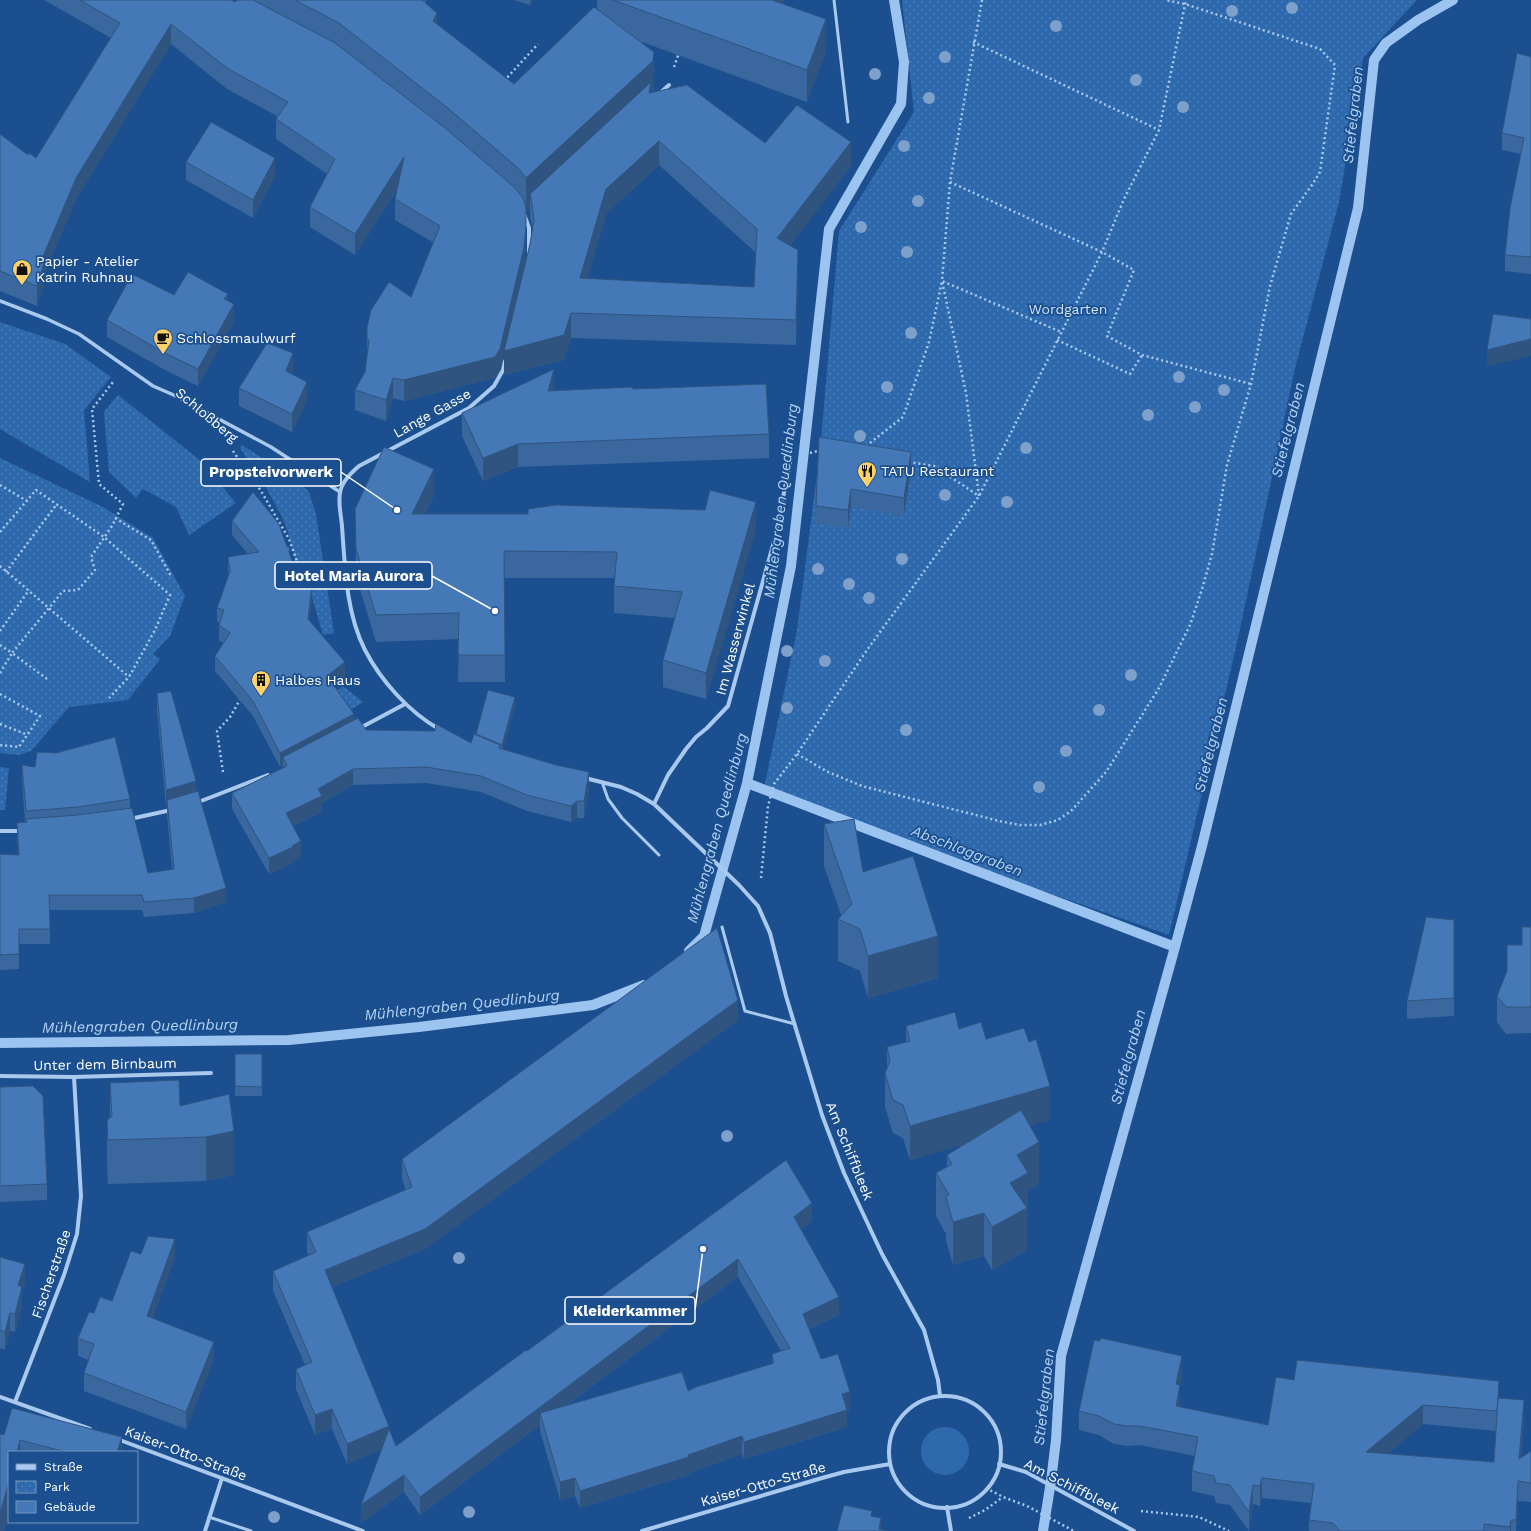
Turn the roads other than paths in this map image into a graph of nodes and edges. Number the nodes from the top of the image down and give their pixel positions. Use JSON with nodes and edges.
{"nodes":[{"id":1,"x":834,"y":0,"type":"edge"},
{"id":2,"x":669,"y":85,"type":"road end"},
{"id":3,"x":657,"y":95,"type":"edge"},
{"id":4,"x":848,"y":122,"type":"dead end"},
{"id":5,"x":521,"y":210,"type":"edge"},
{"id":6,"x":531,"y":212,"type":"edge"},
{"id":7,"x":526,"y":217,"type":"junction"},
{"id":8,"x":528,"y":260,"type":"edge"},
{"id":9,"x":0,"y":301,"type":"edge"},
{"id":10,"x":507,"y":356,"type":"edge"},
{"id":11,"x":791,"y":456,"type":"dead end"},
{"id":12,"x":340,"y":492,"type":"junction"},
{"id":13,"x":406,"y":704,"type":"junction"},
{"id":14,"x":441,"y":730,"type":"edge"},
{"id":15,"x":353,"y":731,"type":"edge"},
{"id":16,"x":276,"y":772,"type":"edge"},
{"id":17,"x":581,"y":777,"type":"edge"},
{"id":18,"x":602,"y":782,"type":"junction"},
{"id":19,"x":191,"y":804,"type":"edge"},
{"id":20,"x":654,"y":804,"type":"junction"},
{"id":21,"x":177,"y":808,"type":"edge"},
{"id":22,"x":123,"y":820,"type":"edge"},
{"id":23,"x":0,"y":831,"type":"edge"},
{"id":24,"x":23,"y":831,"type":"edge"},
{"id":25,"x":659,"y":855,"type":"dead end"},
{"id":26,"x":722,"y":927,"type":"dead end"},
{"id":27,"x":795,"y":1024,"type":"junction"},
{"id":28,"x":211,"y":1073,"type":"dead end"},
{"id":29,"x":0,"y":1076,"type":"edge"},
{"id":30,"x":74,"y":1077,"type":"junction"},
{"id":31,"x":940,"y":1396,"type":"junction"},
{"id":32,"x":0,"y":1397,"type":"edge"},
{"id":33,"x":15,"y":1402,"type":"junction"},
{"id":34,"x":96,"y":1431,"type":"edge"},
{"id":35,"x":111,"y":1437,"type":"edge"},
{"id":36,"x":890,"y":1464,"type":"junction"},
{"id":37,"x":999,"y":1464,"type":"junction"},
{"id":38,"x":222,"y":1478,"type":"junction"},
{"id":39,"x":947,"y":1507,"type":"junction"},
{"id":40,"x":209,"y":1517,"type":"junction"},
{"id":41,"x":205,"y":1531,"type":"edge"},
{"id":42,"x":251,"y":1531,"type":"edge"},
{"id":43,"x":363,"y":1531,"type":"edge"},
{"id":44,"x":642,"y":1531,"type":"edge"},
{"id":45,"x":951,"y":1531,"type":"edge"},
{"id":46,"x":1134,"y":1531,"type":"edge"}],
"edges":[{"from":1,"to":4,"type":"lane"},
{"from":2,"to":3,"type":"street"},
{"from":5,"to":7,"type":"street"},
{"from":6,"to":7,"type":"street"},
{"from":7,"to":8,"type":"street"},
{"from":9,"to":12,"type":"street","name":"Schloßberg"},
{"from":10,"to":12,"type":"street","name":"Lange Gasse"},
{"from":11,"to":20,"type":"street","name":"Im Wasserwinkel"},
{"from":12,"to":13,"type":"street"},
{"from":13,"to":14,"type":"street"},
{"from":13,"to":15,"type":"street"},
{"from":16,"to":19,"type":"street"},
{"from":17,"to":18,"type":"street","name":"Am Schiffbleek"},
{"from":18,"to":20,"type":"street","name":"Am Schiffbleek"},
{"from":18,"to":25,"type":"lane"},
{"from":20,"to":27,"type":"street","name":"Am Schiffbleek"},
{"from":21,"to":22,"type":"street"},
{"from":23,"to":24,"type":"street"},
{"from":26,"to":27,"type":"lane"},
{"from":27,"to":31,"type":"street","name":"Am Schiffbleek"},
{"from":28,"to":30,"type":"street","name":"Unter dem Birnbaum"},
{"from":29,"to":30,"type":"street","name":"Unter dem Birnbaum"},
{"from":30,"to":33,"type":"street","name":"Fischerstraße"},
{"from":31,"to":36,"type":"street"},
{"from":31,"to":37,"type":"street"},
{"from":32,"to":33,"type":"street"},
{"from":33,"to":34,"type":"street"},
{"from":35,"to":38,"type":"street","name":"Kaiser-Otto-Straße"},
{"from":36,"to":39,"type":"street"},
{"from":36,"to":44,"type":"street","name":"Kaiser-Otto-Straße"},
{"from":37,"to":39,"type":"street"},
{"from":37,"to":46,"type":"street","name":"Am Schiffbleek"},
{"from":38,"to":40,"type":"street"},
{"from":38,"to":43,"type":"street","name":"Kaiser-Otto-Straße"},
{"from":39,"to":45,"type":"street"},
{"from":40,"to":41,"type":"street"},
{"from":40,"to":42,"type":"lane"}]}
